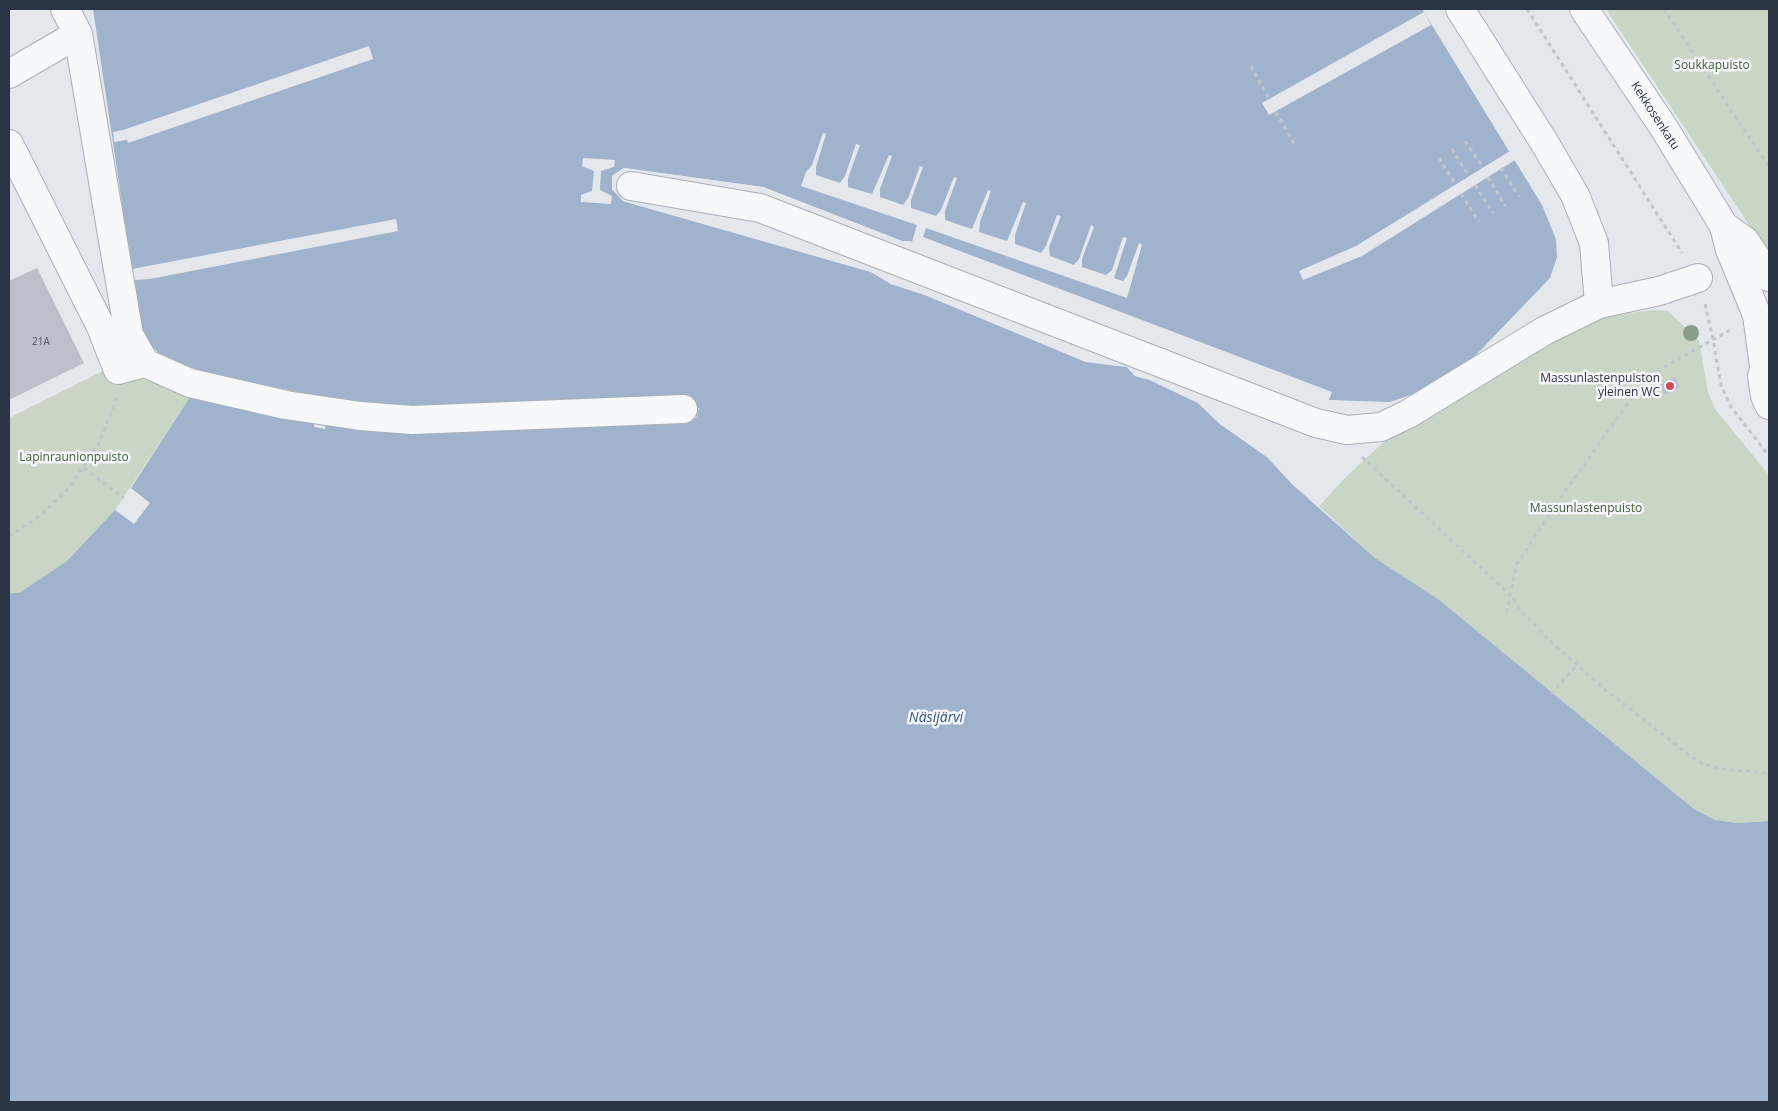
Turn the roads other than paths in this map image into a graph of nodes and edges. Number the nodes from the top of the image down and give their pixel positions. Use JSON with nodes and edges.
{"nodes":[{"id":1,"x":64,"y":9,"type":"edge"},
{"id":2,"x":1460,"y":9,"type":"edge"},
{"id":3,"x":1584,"y":9,"type":"edge"},
{"id":4,"x":78,"y":34,"type":"junction"},
{"id":5,"x":9,"y":74,"type":"edge"},
{"id":6,"x":9,"y":144,"type":"edge"},
{"id":7,"x":631,"y":186,"type":"dead end"},
{"id":8,"x":1724,"y":226,"type":"junction"},
{"id":9,"x":1769,"y":277,"type":"edge"},
{"id":10,"x":1698,"y":278,"type":"road end"},
{"id":11,"x":1599,"y":304,"type":"junction"},
{"id":12,"x":1767,"y":361,"type":"edge"},
{"id":13,"x":145,"y":363,"type":"junction"},
{"id":14,"x":1769,"y":405,"type":"edge"},
{"id":15,"x":683,"y":409,"type":"dead end"}],
"edges":[{"from":1,"to":4,"type":"street"},
{"from":2,"to":11,"type":"street"},
{"from":3,"to":8,"type":"street","name":"Kekkosenkatu"},
{"from":4,"to":5,"type":"street"},
{"from":4,"to":13,"type":"street"},
{"from":6,"to":13,"type":"street"},
{"from":7,"to":11,"type":"street"},
{"from":8,"to":9,"type":"street","name":"Kekkosenkatu"},
{"from":8,"to":12,"type":"street","name":"Kekkosenkatu"},
{"from":10,"to":11,"type":"street"},
{"from":12,"to":14,"type":"street","name":"Kekkosenkatu"},
{"from":13,"to":15,"type":"street"}]}
